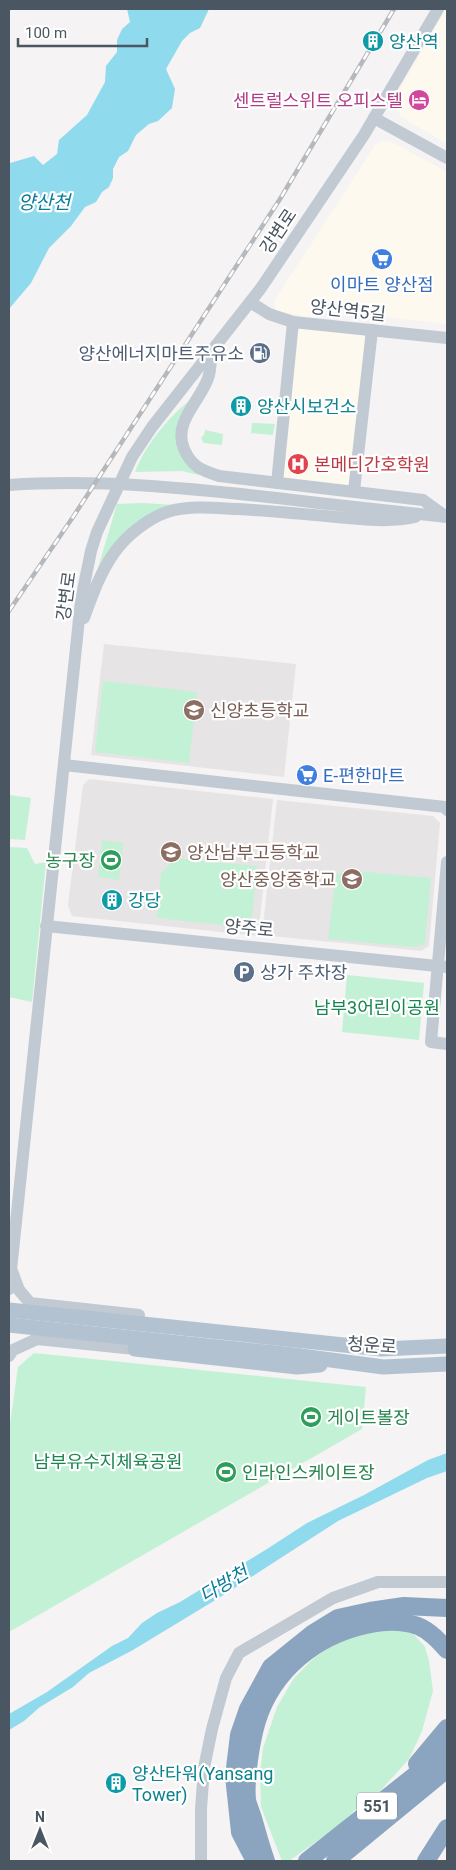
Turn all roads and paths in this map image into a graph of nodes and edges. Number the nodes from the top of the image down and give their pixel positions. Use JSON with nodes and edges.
{"nodes":[{"id":1,"x":438,"y":9,"type":"edge"},
{"id":2,"x":374,"y":118,"type":"junction"},
{"id":3,"x":446,"y":153,"type":"edge"},
{"id":4,"x":250,"y":302,"type":"junction"},
{"id":5,"x":293,"y":322,"type":"junction"},
{"id":6,"x":372,"y":330,"type":"junction"},
{"id":7,"x":447,"y":338,"type":"edge"},
{"id":8,"x":211,"y":352,"type":"junction"},
{"id":9,"x":277,"y":483,"type":"junction"},
{"id":10,"x":9,"y":485,"type":"edge"},
{"id":11,"x":354,"y":491,"type":"junction"},
{"id":12,"x":424,"y":515,"type":"junction"},
{"id":13,"x":447,"y":517,"type":"edge"},
{"id":14,"x":78,"y":632,"type":"junction"},
{"id":15,"x":64,"y":765,"type":"junction"},
{"id":16,"x":447,"y":810,"type":"edge"},
{"id":17,"x":447,"y":862,"type":"edge"},
{"id":18,"x":46,"y":926,"type":"junction"},
{"id":19,"x":443,"y":966,"type":"edge"},
{"id":20,"x":447,"y":1044,"type":"edge"},
{"id":21,"x":14,"y":1178,"type":"edge"},
{"id":22,"x":11,"y":1266,"type":"junction"},
{"id":23,"x":9,"y":1289,"type":"edge"},
{"id":24,"x":9,"y":1310,"type":"edge"},
{"id":25,"x":140,"y":1315,"type":"joint"},
{"id":26,"x":9,"y":1325,"type":"edge"},
{"id":27,"x":345,"y":1346,"type":"junction"},
{"id":28,"x":447,"y":1346,"type":"edge"},
{"id":29,"x":295,"y":1348,"type":"junction"},
{"id":30,"x":135,"y":1350,"type":"joint"},
{"id":31,"x":9,"y":1356,"type":"edge"},
{"id":32,"x":350,"y":1363,"type":"junction"},
{"id":33,"x":447,"y":1364,"type":"edge"},
{"id":34,"x":447,"y":1582,"type":"edge"},
{"id":35,"x":447,"y":1608,"type":"edge"},
{"id":36,"x":447,"y":1650,"type":"edge"},
{"id":37,"x":447,"y":1728,"type":"edge"},
{"id":38,"x":447,"y":1750,"type":"edge"},
{"id":39,"x":447,"y":1769,"type":"edge"},
{"id":40,"x":393,"y":1794,"type":"junction"},
{"id":41,"x":447,"y":1828,"type":"edge"},
{"id":42,"x":201,"y":1861,"type":"edge"},
{"id":43,"x":255,"y":1861,"type":"edge"},
{"id":44,"x":266,"y":1861,"type":"edge"},
{"id":45,"x":307,"y":1861,"type":"edge"},
{"id":46,"x":335,"y":1861,"type":"edge"},
{"id":47,"x":426,"y":1861,"type":"edge"}],
"edges":[{"from":1,"to":2,"type":"street","name":"강변로"},
{"from":2,"to":3,"type":"street"},
{"from":2,"to":4,"type":"street","name":"강변로"},
{"from":4,"to":5,"type":"street","name":"양산역5길"},
{"from":4,"to":8,"type":"street","name":"강변로"},
{"from":5,"to":6,"type":"street","name":"양산역5길"},
{"from":5,"to":9,"type":"street"},
{"from":6,"to":7,"type":"street","name":"양산역5길"},
{"from":6,"to":11,"type":"street"},
{"from":8,"to":9,"type":"street"},
{"from":8,"to":14,"type":"street","name":"강변로"},
{"from":9,"to":11,"type":"street"},
{"from":10,"to":12,"type":"street"},
{"from":11,"to":13,"type":"street"},
{"from":12,"to":13,"type":"street"},
{"from":12,"to":14,"type":"street"},
{"from":14,"to":15,"type":"street","name":"강변로"},
{"from":15,"to":16,"type":"street"},
{"from":15,"to":18,"type":"street","name":"강변로"},
{"from":17,"to":19,"type":"street"},
{"from":18,"to":19,"type":"street","name":"양주로"},
{"from":18,"to":21,"type":"street","name":"강변로"},
{"from":19,"to":20,"type":"street"},
{"from":21,"to":22,"type":"street","name":"강변로"},
{"from":22,"to":23,"type":"street","name":"강변로"},
{"from":22,"to":25,"type":"street"},
{"from":24,"to":29,"type":"main road"},
{"from":25,"to":27,"type":"main road"},
{"from":26,"to":29,"type":"main road"},
{"from":27,"to":28,"type":"main road","name":"청운로"},
{"from":27,"to":29,"type":"main road","name":"청운로"},
{"from":29,"to":32,"type":"main road","name":"청운로"},
{"from":30,"to":31,"type":"street"},
{"from":30,"to":32,"type":"main road"},
{"from":32,"to":33,"type":"main road","name":"청운로"},
{"from":34,"to":42,"type":"street"},
{"from":35,"to":43,"type":"highway"},
{"from":36,"to":44,"type":"highway"},
{"from":37,"to":40,"type":"highway"},
{"from":38,"to":40,"type":"highway","number":"551"},
{"from":39,"to":46,"type":"highway","number":"551"},
{"from":40,"to":45,"type":"highway","number":"551"},
{"from":41,"to":47,"type":"highway"}]}
